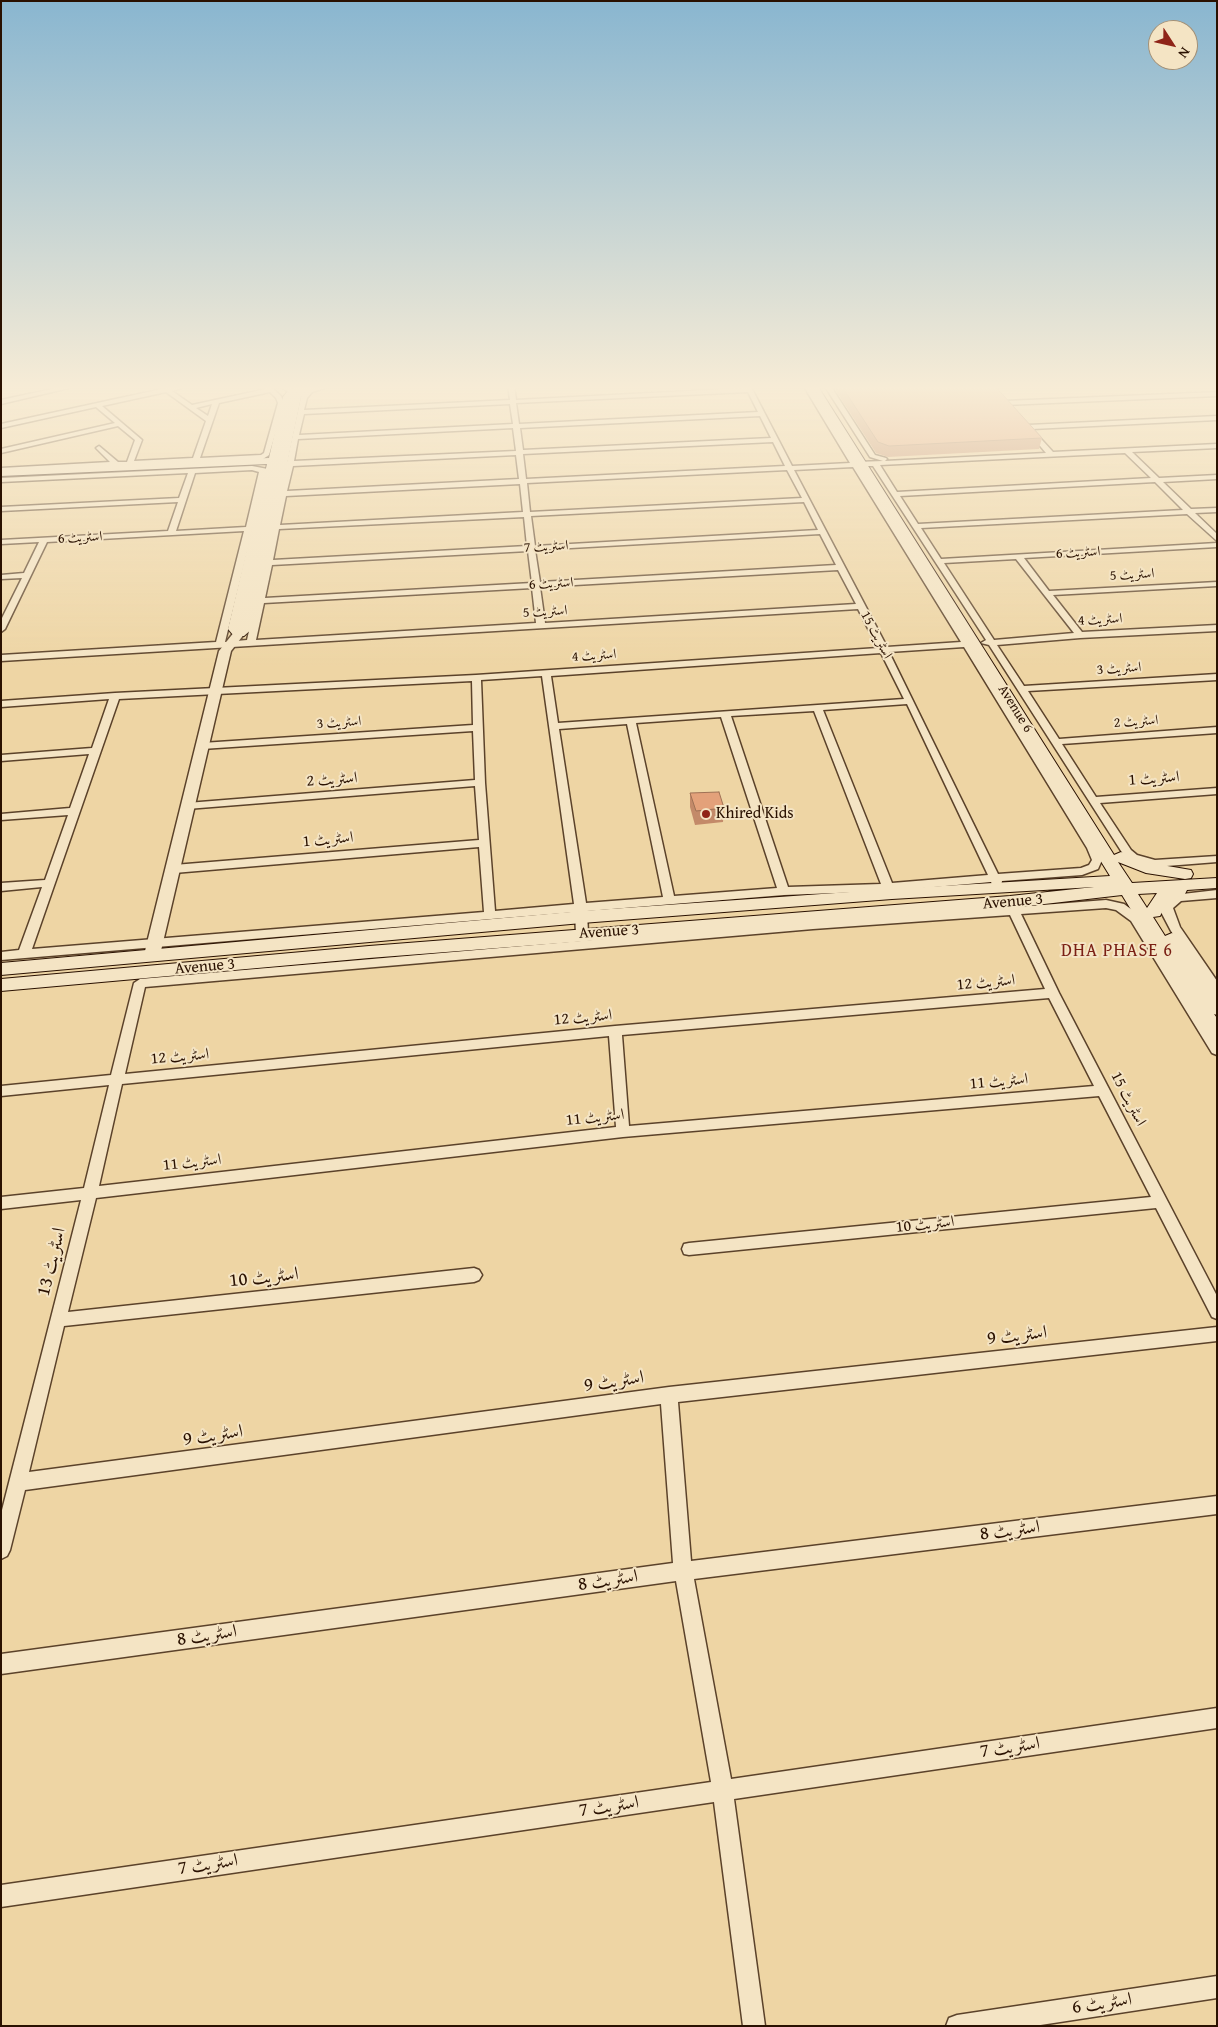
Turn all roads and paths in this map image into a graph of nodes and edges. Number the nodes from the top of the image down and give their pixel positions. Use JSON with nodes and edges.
{"nodes":[{"id":1,"x":189,"y":480,"type":"edge"},
{"id":2,"x":271,"y":480,"type":"edge"},
{"id":3,"x":278,"y":480,"type":"edge"},
{"id":4,"x":569,"y":480,"type":"edge"},
{"id":5,"x":795,"y":480,"type":"edge"},
{"id":6,"x":875,"y":480,"type":"edge"},
{"id":7,"x":881,"y":480,"type":"edge"},
{"id":8,"x":1157,"y":480,"type":"junction"},
{"id":9,"x":1165,"y":480,"type":"edge"},
{"id":10,"x":524,"y":482,"type":"junction"},
{"id":11,"x":280,"y":494,"type":"junction"},
{"id":12,"x":896,"y":494,"type":"junction"},
{"id":13,"x":182,"y":500,"type":"junction"},
{"id":14,"x":806,"y":500,"type":"junction"},
{"id":15,"x":1,"y":509,"type":"edge"},
{"id":16,"x":1217,"y":510,"type":"edge"},
{"id":17,"x":1190,"y":511,"type":"junction"},
{"id":18,"x":528,"y":515,"type":"junction"},
{"id":19,"x":918,"y":526,"type":"junction"},
{"id":20,"x":276,"y":527,"type":"junction"},
{"id":21,"x":823,"y":532,"type":"junction"},
{"id":22,"x":171,"y":533,"type":"junction"},
{"id":23,"x":250,"y":534,"type":"junction"},
{"id":24,"x":1217,"y":539,"type":"edge"},
{"id":25,"x":44,"y":540,"type":"junction"},
{"id":26,"x":1,"y":542,"type":"edge"},
{"id":27,"x":1217,"y":545,"type":"edge"},
{"id":28,"x":532,"y":548,"type":"junction"},
{"id":29,"x":1018,"y":556,"type":"junction"},
{"id":30,"x":940,"y":561,"type":"junction"},
{"id":31,"x":269,"y":563,"type":"junction"},
{"id":32,"x":841,"y":567,"type":"junction"},
{"id":33,"x":26,"y":575,"type":"junction"},
{"id":34,"x":1,"y":577,"type":"edge"},
{"id":35,"x":1217,"y":584,"type":"edge"},
{"id":36,"x":536,"y":585,"type":"junction"},
{"id":37,"x":1049,"y":593,"type":"junction"},
{"id":38,"x":261,"y":601,"type":"junction"},
{"id":39,"x":861,"y":606,"type":"junction"},
{"id":40,"x":4,"y":616,"type":"edge"},
{"id":41,"x":541,"y":626,"type":"junction"},
{"id":42,"x":1217,"y":628,"type":"edge"},
{"id":43,"x":1,"y":629,"type":"edge"},
{"id":44,"x":239,"y":633,"type":"junction"},
{"id":45,"x":1080,"y":635,"type":"junction"},
{"id":46,"x":251,"y":643,"type":"junction"},
{"id":47,"x":980,"y":643,"type":"junction"},
{"id":48,"x":225,"y":644,"type":"junction"},
{"id":49,"x":884,"y":650,"type":"junction"},
{"id":50,"x":1,"y":658,"type":"edge"},
{"id":51,"x":546,"y":673,"type":"junction"},
{"id":52,"x":1217,"y":677,"type":"edge"},
{"id":53,"x":476,"y":678,"type":"junction"},
{"id":54,"x":1023,"y":689,"type":"junction"},
{"id":55,"x":214,"y":692,"type":"junction"},
{"id":56,"x":115,"y":696,"type":"junction"},
{"id":57,"x":910,"y":701,"type":"junction"},
{"id":58,"x":1,"y":704,"type":"edge"},
{"id":59,"x":818,"y":708,"type":"junction"},
{"id":60,"x":725,"y":714,"type":"junction"},
{"id":61,"x":631,"y":721,"type":"junction"},
{"id":62,"x":554,"y":726,"type":"junction"},
{"id":63,"x":478,"y":728,"type":"junction"},
{"id":64,"x":1217,"y":730,"type":"edge"},
{"id":65,"x":1056,"y":742,"type":"junction"},
{"id":66,"x":202,"y":746,"type":"junction"},
{"id":67,"x":95,"y":751,"type":"junction"},
{"id":68,"x":1,"y":758,"type":"edge"},
{"id":69,"x":480,"y":784,"type":"junction"},
{"id":70,"x":1217,"y":791,"type":"edge"},
{"id":71,"x":1094,"y":800,"type":"junction"},
{"id":72,"x":188,"y":806,"type":"junction"},
{"id":73,"x":74,"y":811,"type":"junction"},
{"id":74,"x":1,"y":817,"type":"edge"},
{"id":75,"x":485,"y":843,"type":"junction"},
{"id":76,"x":1109,"y":850,"type":"junction"},
{"id":77,"x":1217,"y":859,"type":"edge"},
{"id":78,"x":174,"y":868,"type":"junction"},
{"id":79,"x":49,"y":883,"type":"junction"},
{"id":80,"x":996,"y":883,"type":"junction"},
{"id":81,"x":1131,"y":884,"type":"junction"},
{"id":82,"x":1206,"y":884,"type":"edge"},
{"id":83,"x":1,"y":887,"type":"edge"},
{"id":84,"x":888,"y":887,"type":"junction"},
{"id":85,"x":1077,"y":888,"type":"junction"},
{"id":86,"x":784,"y":891,"type":"junction"},
{"id":87,"x":669,"y":900,"type":"junction"},
{"id":88,"x":1013,"y":907,"type":"junction"},
{"id":89,"x":1149,"y":912,"type":"junction"},
{"id":90,"x":490,"y":915,"type":"junction"},
{"id":91,"x":581,"y":920,"type":"junction"},
{"id":92,"x":1160,"y":930,"type":"junction"},
{"id":93,"x":153,"y":949,"type":"junction"},
{"id":94,"x":24,"y":954,"type":"junction"},
{"id":95,"x":1,"y":956,"type":"edge"},
{"id":96,"x":1,"y":969,"type":"edge"},
{"id":97,"x":1213,"y":979,"type":"edge"},
{"id":98,"x":1,"y":985,"type":"edge"},
{"id":99,"x":1217,"y":991,"type":"edge"},
{"id":100,"x":1053,"y":993,"type":"junction"},
{"id":101,"x":1217,"y":1008,"type":"edge"},
{"id":102,"x":615,"y":1032,"type":"junction"},
{"id":103,"x":1217,"y":1034,"type":"edge"},
{"id":104,"x":1217,"y":1050,"type":"edge"},
{"id":105,"x":116,"y":1079,"type":"junction"},
{"id":106,"x":1104,"y":1090,"type":"junction"},
{"id":107,"x":1,"y":1091,"type":"edge"},
{"id":108,"x":623,"y":1132,"type":"junction"},
{"id":109,"x":90,"y":1192,"type":"junction"},
{"id":110,"x":1161,"y":1202,"type":"junction"},
{"id":111,"x":1,"y":1203,"type":"edge"},
{"id":112,"x":689,"y":1249,"type":"dead end"},
{"id":113,"x":474,"y":1275,"type":"dead end"},
{"id":114,"x":1217,"y":1312,"type":"edge"},
{"id":115,"x":59,"y":1320,"type":"junction"},
{"id":116,"x":1217,"y":1334,"type":"edge"},
{"id":117,"x":668,"y":1395,"type":"junction"},
{"id":118,"x":18,"y":1482,"type":"junction"},
{"id":119,"x":1217,"y":1505,"type":"edge"},
{"id":120,"x":1,"y":1550,"type":"edge"},
{"id":121,"x":683,"y":1570,"type":"junction"},
{"id":122,"x":1,"y":1664,"type":"edge"},
{"id":123,"x":1217,"y":1718,"type":"edge"},
{"id":124,"x":723,"y":1790,"type":"junction"},
{"id":125,"x":1,"y":1896,"type":"edge"},
{"id":126,"x":1217,"y":1987,"type":"edge"},
{"id":127,"x":754,"y":2026,"type":"edge"},
{"id":128,"x":957,"y":2026,"type":"edge"}],
"edges":[{"from":1,"to":13,"type":"street"},
{"from":2,"to":23,"type":"main road"},
{"from":3,"to":11,"type":"main road"},
{"from":4,"to":10,"type":"street"},
{"from":5,"to":14,"type":"street","name":"اسٹریٹ 15"},
{"from":6,"to":47,"type":"main road","name":"Avenue 6"},
{"from":7,"to":12,"type":"street"},
{"from":8,"to":9,"type":"street"},
{"from":8,"to":12,"type":"street"},
{"from":8,"to":17,"type":"street"},
{"from":10,"to":11,"type":"street"},
{"from":10,"to":18,"type":"street"},
{"from":11,"to":20,"type":"street"},
{"from":11,"to":44,"type":"main road"},
{"from":12,"to":19,"type":"street"},
{"from":13,"to":15,"type":"street"},
{"from":13,"to":22,"type":"street"},
{"from":14,"to":18,"type":"street"},
{"from":14,"to":21,"type":"street","name":"اسٹریٹ 15"},
{"from":16,"to":17,"type":"street"},
{"from":17,"to":19,"type":"street"},
{"from":17,"to":24,"type":"street"},
{"from":18,"to":20,"type":"street"},
{"from":18,"to":28,"type":"street"},
{"from":19,"to":30,"type":"street"},
{"from":20,"to":31,"type":"street"},
{"from":21,"to":28,"type":"street","name":"اسٹریٹ 7"},
{"from":21,"to":32,"type":"street","name":"اسٹریٹ 15"},
{"from":22,"to":23,"type":"street","name":"اسٹریٹ 6"},
{"from":22,"to":25,"type":"street","name":"اسٹریٹ 6"},
{"from":23,"to":44,"type":"main road"},
{"from":23,"to":48,"type":"street"},
{"from":25,"to":26,"type":"street","name":"اسٹریٹ 6"},
{"from":25,"to":33,"type":"street"},
{"from":27,"to":29,"type":"street","name":"اسٹریٹ 6"},
{"from":28,"to":31,"type":"street","name":"اسٹریٹ 7"},
{"from":28,"to":36,"type":"street"},
{"from":29,"to":30,"type":"street","name":"اسٹریٹ 6"},
{"from":29,"to":37,"type":"street"},
{"from":30,"to":47,"type":"street"},
{"from":31,"to":38,"type":"street"},
{"from":32,"to":36,"type":"street","name":"اسٹریٹ 6"},
{"from":32,"to":39,"type":"street","name":"اسٹریٹ 15"},
{"from":33,"to":34,"type":"street"},
{"from":33,"to":40,"type":"street"},
{"from":35,"to":37,"type":"street","name":"اسٹریٹ 5"},
{"from":36,"to":38,"type":"street","name":"اسٹریٹ 6"},
{"from":36,"to":41,"type":"street"},
{"from":37,"to":45,"type":"street"},
{"from":38,"to":46,"type":"street"},
{"from":39,"to":41,"type":"street","name":"اسٹریٹ 5"},
{"from":39,"to":49,"type":"street","name":"اسٹریٹ 15"},
{"from":40,"to":43,"type":"street"},
{"from":41,"to":46,"type":"street","name":"اسٹریٹ 5"},
{"from":42,"to":45,"type":"street","name":"اسٹریٹ 4"},
{"from":44,"to":48,"type":"street"},
{"from":45,"to":47,"type":"street","name":"اسٹریٹ 4"},
{"from":46,"to":48,"type":"street","name":"اسٹریٹ 5"},
{"from":47,"to":49,"type":"street","name":"اسٹریٹ 4"},
{"from":47,"to":54,"type":"street"},
{"from":47,"to":76,"type":"main road","name":"Avenue 6"},
{"from":48,"to":50,"type":"street"},
{"from":48,"to":55,"type":"street"},
{"from":49,"to":51,"type":"street","name":"اسٹریٹ 4"},
{"from":49,"to":57,"type":"street","name":"اسٹریٹ 15"},
{"from":51,"to":53,"type":"street","name":"اسٹریٹ 4"},
{"from":51,"to":62,"type":"street"},
{"from":52,"to":54,"type":"street","name":"اسٹریٹ 3"},
{"from":53,"to":55,"type":"street","name":"اسٹریٹ 4"},
{"from":53,"to":63,"type":"street"},
{"from":54,"to":65,"type":"street"},
{"from":55,"to":56,"type":"street"},
{"from":55,"to":66,"type":"street"},
{"from":56,"to":58,"type":"street"},
{"from":56,"to":67,"type":"street"},
{"from":57,"to":59,"type":"street"},
{"from":57,"to":80,"type":"street","name":"اسٹریٹ 15"},
{"from":59,"to":60,"type":"street"},
{"from":59,"to":84,"type":"street"},
{"from":60,"to":61,"type":"street"},
{"from":60,"to":86,"type":"street"},
{"from":61,"to":62,"type":"street"},
{"from":61,"to":87,"type":"street"},
{"from":62,"to":91,"type":"street"},
{"from":63,"to":66,"type":"street","name":"اسٹریٹ 3"},
{"from":63,"to":69,"type":"street"},
{"from":64,"to":65,"type":"street","name":"اسٹریٹ 2"},
{"from":65,"to":71,"type":"street"},
{"from":66,"to":72,"type":"street"},
{"from":67,"to":68,"type":"street"},
{"from":67,"to":73,"type":"street"},
{"from":69,"to":72,"type":"street","name":"اسٹریٹ 2"},
{"from":69,"to":75,"type":"street"},
{"from":70,"to":71,"type":"street","name":"اسٹریٹ 1"},
{"from":71,"to":76,"type":"street"},
{"from":72,"to":78,"type":"street"},
{"from":73,"to":74,"type":"street"},
{"from":73,"to":79,"type":"street"},
{"from":75,"to":78,"type":"street","name":"اسٹریٹ 1"},
{"from":75,"to":90,"type":"street"},
{"from":76,"to":77,"type":"street"},
{"from":76,"to":80,"type":"street"},
{"from":76,"to":81,"type":"main road","name":"Avenue 6"},
{"from":76,"to":82,"type":"main road"},
{"from":76,"to":85,"type":"main road"},
{"from":78,"to":93,"type":"street"},
{"from":79,"to":83,"type":"street"},
{"from":79,"to":94,"type":"street"},
{"from":80,"to":84,"type":"street"},
{"from":80,"to":85,"type":"main road","name":"Avenue 3"},
{"from":80,"to":91,"type":"main road","name":"Avenue 3"},
{"from":81,"to":82,"type":"main road","name":"Avenue 3"},
{"from":81,"to":85,"type":"main road","name":"Avenue 3"},
{"from":81,"to":89,"type":"main road","name":"Avenue 6"},
{"from":82,"to":89,"type":"main road"},
{"from":82,"to":92,"type":"street"},
{"from":84,"to":86,"type":"street"},
{"from":85,"to":88,"type":"main road","name":"Avenue 3"},
{"from":85,"to":89,"type":"main road"},
{"from":86,"to":87,"type":"street"},
{"from":87,"to":91,"type":"street"},
{"from":88,"to":91,"type":"main road","name":"Avenue 3"},
{"from":88,"to":92,"type":"street"},
{"from":88,"to":100,"type":"street","name":"اسٹریٹ 15"},
{"from":88,"to":105,"type":"street","name":"اسٹریٹ 13"},
{"from":89,"to":92,"type":"main road","name":"Avenue 6"},
{"from":90,"to":91,"type":"street"},
{"from":90,"to":93,"type":"street"},
{"from":91,"to":93,"type":"main road","name":"Avenue 3"},
{"from":91,"to":98,"type":"main road","name":"Avenue 3"},
{"from":92,"to":97,"type":"street"},
{"from":92,"to":101,"type":"main road","name":"Avenue 6"},
{"from":92,"to":103,"type":"main road","name":"Avenue 6"},
{"from":92,"to":104,"type":"street"},
{"from":93,"to":94,"type":"street"},
{"from":93,"to":96,"type":"main road","name":"Avenue 3"},
{"from":94,"to":95,"type":"street"},
{"from":97,"to":99,"type":"street"},
{"from":100,"to":102,"type":"street","name":"اسٹریٹ 12"},
{"from":100,"to":106,"type":"street","name":"اسٹریٹ 15"},
{"from":102,"to":105,"type":"street","name":"اسٹریٹ 12"},
{"from":102,"to":108,"type":"street"},
{"from":105,"to":107,"type":"street","name":"اسٹریٹ 12"},
{"from":105,"to":109,"type":"street","name":"اسٹریٹ 13"},
{"from":106,"to":108,"type":"street","name":"اسٹریٹ 11"},
{"from":106,"to":110,"type":"street","name":"اسٹریٹ 15"},
{"from":108,"to":109,"type":"street","name":"اسٹریٹ 11"},
{"from":109,"to":111,"type":"street","name":"اسٹریٹ 11"},
{"from":109,"to":115,"type":"street","name":"اسٹریٹ 13"},
{"from":110,"to":112,"type":"street","name":"اسٹریٹ 10"},
{"from":110,"to":114,"type":"street","name":"اسٹریٹ 15"},
{"from":113,"to":115,"type":"street","name":"اسٹریٹ 10"},
{"from":115,"to":118,"type":"street","name":"اسٹریٹ 13"},
{"from":116,"to":117,"type":"street","name":"اسٹریٹ 9"},
{"from":117,"to":118,"type":"street","name":"اسٹریٹ 9"},
{"from":117,"to":121,"type":"street"},
{"from":118,"to":120,"type":"street","name":"اسٹریٹ 13"},
{"from":119,"to":121,"type":"street","name":"اسٹریٹ 8"},
{"from":121,"to":122,"type":"street","name":"اسٹریٹ 8"},
{"from":121,"to":124,"type":"street"},
{"from":123,"to":124,"type":"street","name":"اسٹریٹ 7"},
{"from":124,"to":125,"type":"street","name":"اسٹریٹ 7"},
{"from":124,"to":127,"type":"street"},
{"from":126,"to":128,"type":"street","name":"اسٹریٹ 6"}]}
